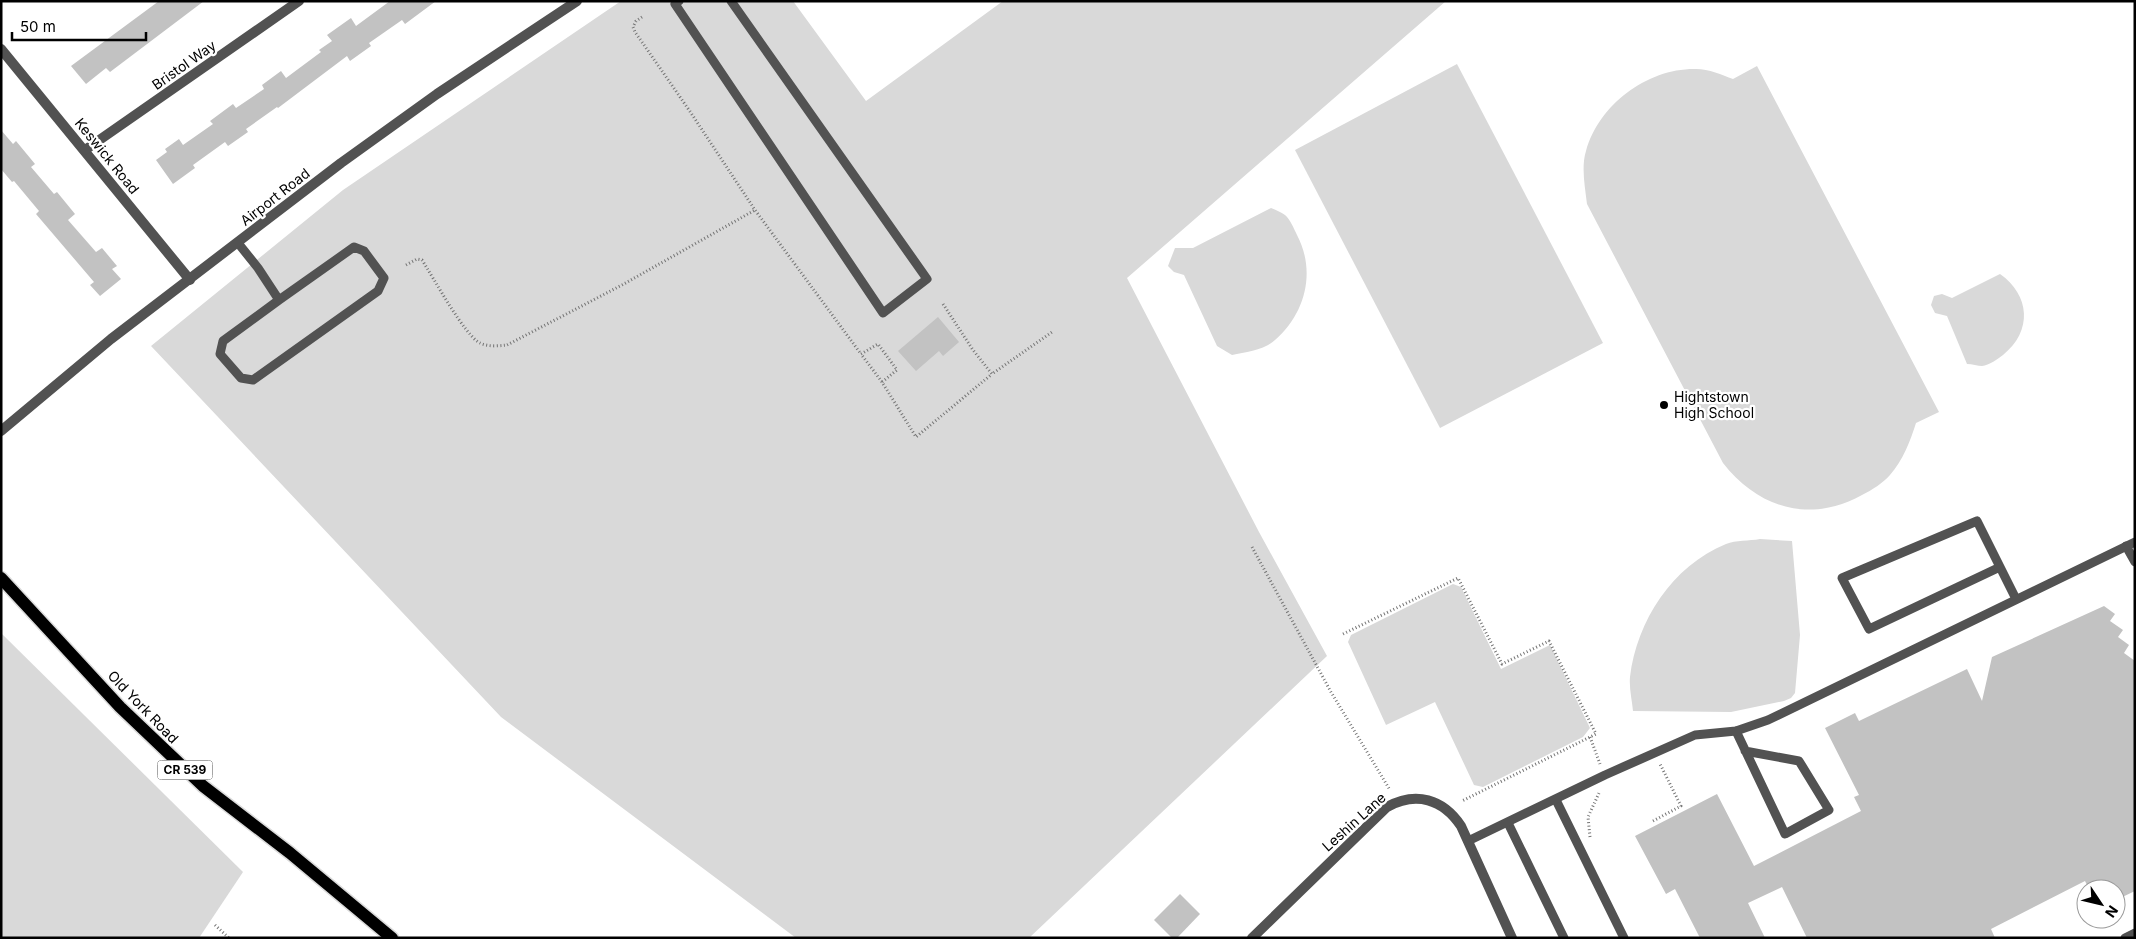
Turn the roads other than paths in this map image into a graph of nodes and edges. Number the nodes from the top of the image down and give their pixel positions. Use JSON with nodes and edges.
{"nodes":[{"id":1,"x":299,"y":1,"type":"edge"},
{"id":2,"x":577,"y":1,"type":"edge"},
{"id":3,"x":731,"y":1,"type":"edge"},
{"id":4,"x":677,"y":3,"type":"edge"},
{"id":5,"x":1,"y":49,"type":"edge"},
{"id":6,"x":85,"y":150,"type":"junction"},
{"id":7,"x":238,"y":243,"type":"junction"},
{"id":8,"x":190,"y":280,"type":"junction"},
{"id":9,"x":278,"y":300,"type":"junction"},
{"id":10,"x":1,"y":431,"type":"edge"},
{"id":11,"x":2130,"y":544,"type":"edge"},
{"id":12,"x":2135,"y":562,"type":"edge"},
{"id":13,"x":2000,"y":567,"type":"junction"},
{"id":14,"x":1,"y":578,"type":"edge"},
{"id":15,"x":2016,"y":599,"type":"junction"},
{"id":16,"x":1736,"y":731,"type":"junction"},
{"id":17,"x":1746,"y":750,"type":"junction"},
{"id":18,"x":1556,"y":800,"type":"junction"},
{"id":19,"x":1508,"y":822,"type":"junction"},
{"id":20,"x":1468,"y":841,"type":"junction"},
{"id":21,"x":2135,"y":933,"type":"edge"},
{"id":22,"x":392,"y":938,"type":"edge"},
{"id":23,"x":1252,"y":938,"type":"edge"},
{"id":24,"x":1512,"y":938,"type":"edge"},
{"id":25,"x":1564,"y":938,"type":"edge"},
{"id":26,"x":1624,"y":938,"type":"edge"},
{"id":27,"x":2125,"y":938,"type":"edge"}],
"edges":[{"from":1,"to":6,"type":"street","name":"Bristol Way"},
{"from":2,"to":7,"type":"street","name":"Airport Road"},
{"from":3,"to":4,"type":"lane"},
{"from":5,"to":6,"type":"street","name":"Keswick Road"},
{"from":6,"to":8,"type":"street","name":"Keswick Road"},
{"from":7,"to":8,"type":"street","name":"Airport Road"},
{"from":7,"to":9,"type":"lane"},
{"from":8,"to":10,"type":"street","name":"Airport Road"},
{"from":9,"to":9,"type":"lane"},
{"from":11,"to":12,"type":"lane"},
{"from":11,"to":15,"type":"lane"},
{"from":13,"to":13,"type":"lane"},
{"from":13,"to":15,"type":"lane"},
{"from":14,"to":22,"type":"main road","name":"Old York Road","number":"CR 539"},
{"from":15,"to":16,"type":"lane"},
{"from":16,"to":17,"type":"lane"},
{"from":16,"to":18,"type":"lane"},
{"from":17,"to":17,"type":"lane"},
{"from":18,"to":19,"type":"lane"},
{"from":18,"to":26,"type":"lane"},
{"from":19,"to":20,"type":"lane"},
{"from":19,"to":25,"type":"lane"},
{"from":20,"to":23,"type":"street","name":"Leshin Lane"},
{"from":20,"to":24,"type":"street","name":"Leshin Lane"},
{"from":21,"to":27,"type":"lane"}]}
